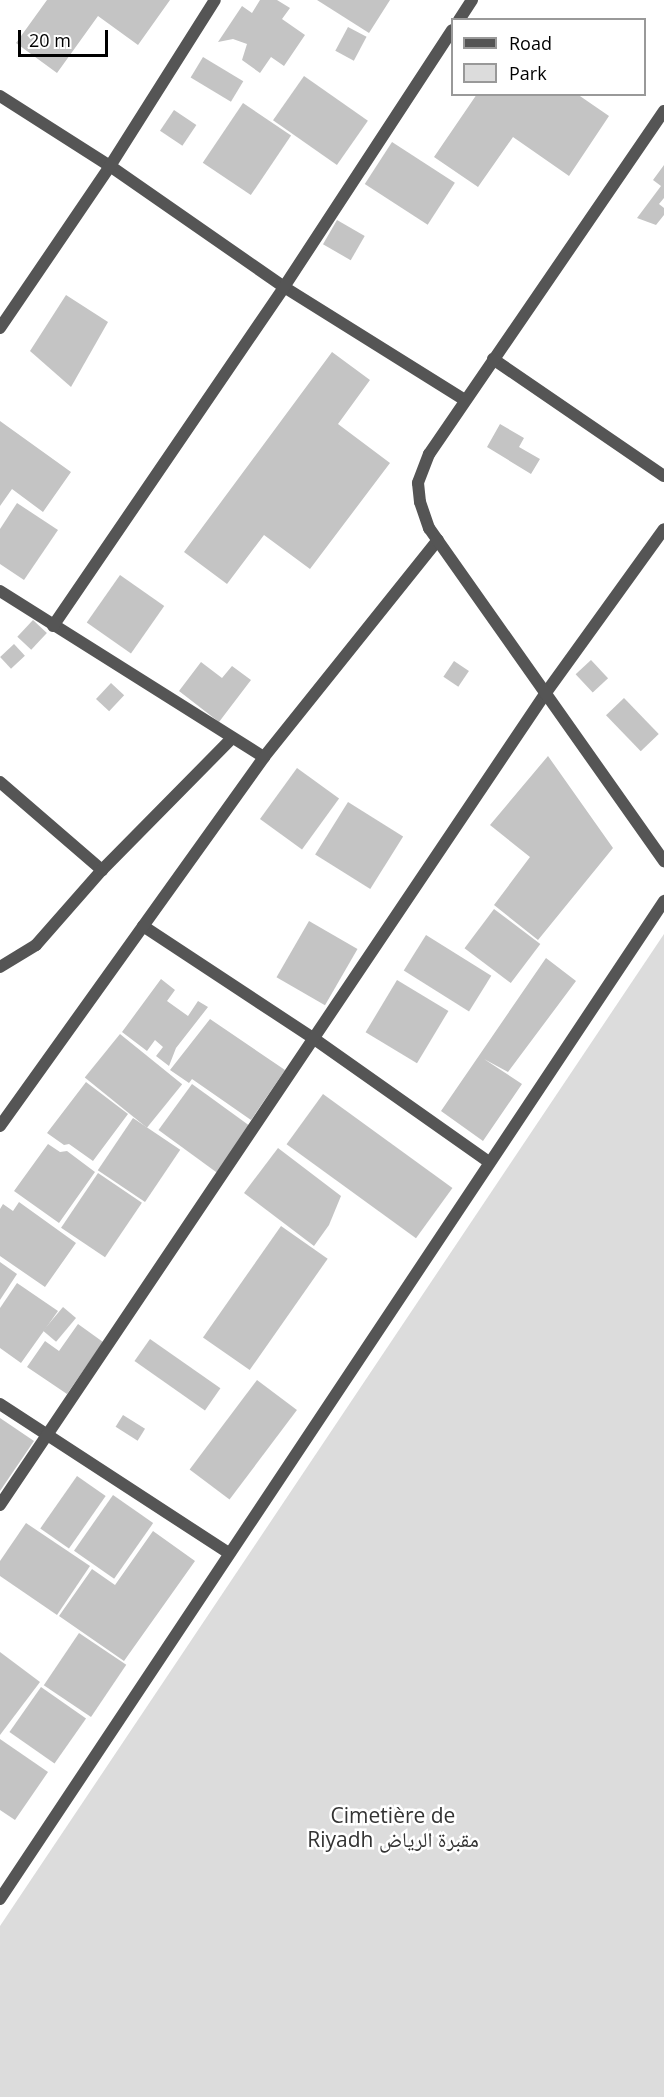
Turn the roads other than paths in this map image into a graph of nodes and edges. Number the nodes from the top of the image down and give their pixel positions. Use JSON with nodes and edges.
{"nodes":[{"id":1,"x":215,"y":0,"type":"edge"},
{"id":2,"x":472,"y":0,"type":"edge"},
{"id":3,"x":460,"y":18,"type":"edge"},
{"id":4,"x":451,"y":33,"type":"edge"},
{"id":5,"x":0,"y":96,"type":"edge"},
{"id":6,"x":664,"y":111,"type":"edge"},
{"id":7,"x":110,"y":166,"type":"junction"},
{"id":8,"x":284,"y":287,"type":"junction"},
{"id":9,"x":0,"y":328,"type":"edge"},
{"id":10,"x":493,"y":359,"type":"junction"},
{"id":11,"x":465,"y":400,"type":"junction"},
{"id":12,"x":664,"y":476,"type":"edge"},
{"id":13,"x":664,"y":529,"type":"edge"},
{"id":14,"x":438,"y":540,"type":"junction"},
{"id":15,"x":0,"y":591,"type":"edge"},
{"id":16,"x":53,"y":626,"type":"junction"},
{"id":17,"x":545,"y":694,"type":"junction"},
{"id":18,"x":232,"y":738,"type":"junction"},
{"id":19,"x":264,"y":757,"type":"junction"},
{"id":20,"x":0,"y":782,"type":"edge"},
{"id":21,"x":664,"y":861,"type":"edge"},
{"id":22,"x":102,"y":870,"type":"junction"},
{"id":23,"x":664,"y":901,"type":"edge"},
{"id":24,"x":143,"y":926,"type":"junction"},
{"id":25,"x":0,"y":968,"type":"edge"},
{"id":26,"x":313,"y":1038,"type":"junction"},
{"id":27,"x":0,"y":1126,"type":"edge"},
{"id":28,"x":489,"y":1162,"type":"junction"},
{"id":29,"x":0,"y":1404,"type":"edge"},
{"id":30,"x":46,"y":1434,"type":"junction"},
{"id":31,"x":0,"y":1505,"type":"edge"},
{"id":32,"x":229,"y":1553,"type":"junction"},
{"id":33,"x":0,"y":1899,"type":"edge"}],
"edges":[{"from":1,"to":7,"type":"street"},
{"from":2,"to":3,"type":"street"},
{"from":4,"to":8,"type":"street"},
{"from":5,"to":7,"type":"street"},
{"from":6,"to":10,"type":"street"},
{"from":7,"to":8,"type":"street"},
{"from":7,"to":9,"type":"street"},
{"from":8,"to":11,"type":"street"},
{"from":8,"to":16,"type":"street"},
{"from":10,"to":11,"type":"street"},
{"from":10,"to":12,"type":"street"},
{"from":11,"to":14,"type":"street"},
{"from":13,"to":17,"type":"street"},
{"from":14,"to":17,"type":"street"},
{"from":14,"to":19,"type":"street"},
{"from":15,"to":16,"type":"street"},
{"from":16,"to":18,"type":"street"},
{"from":17,"to":21,"type":"street"},
{"from":17,"to":26,"type":"street"},
{"from":18,"to":19,"type":"street"},
{"from":18,"to":22,"type":"street"},
{"from":19,"to":24,"type":"street"},
{"from":20,"to":22,"type":"street"},
{"from":22,"to":25,"type":"street"},
{"from":23,"to":28,"type":"street"},
{"from":24,"to":26,"type":"street"},
{"from":24,"to":27,"type":"street"},
{"from":26,"to":28,"type":"street"},
{"from":26,"to":30,"type":"street"},
{"from":28,"to":32,"type":"street"},
{"from":29,"to":30,"type":"street"},
{"from":30,"to":31,"type":"street"},
{"from":30,"to":32,"type":"street"},
{"from":32,"to":33,"type":"street"}]}
